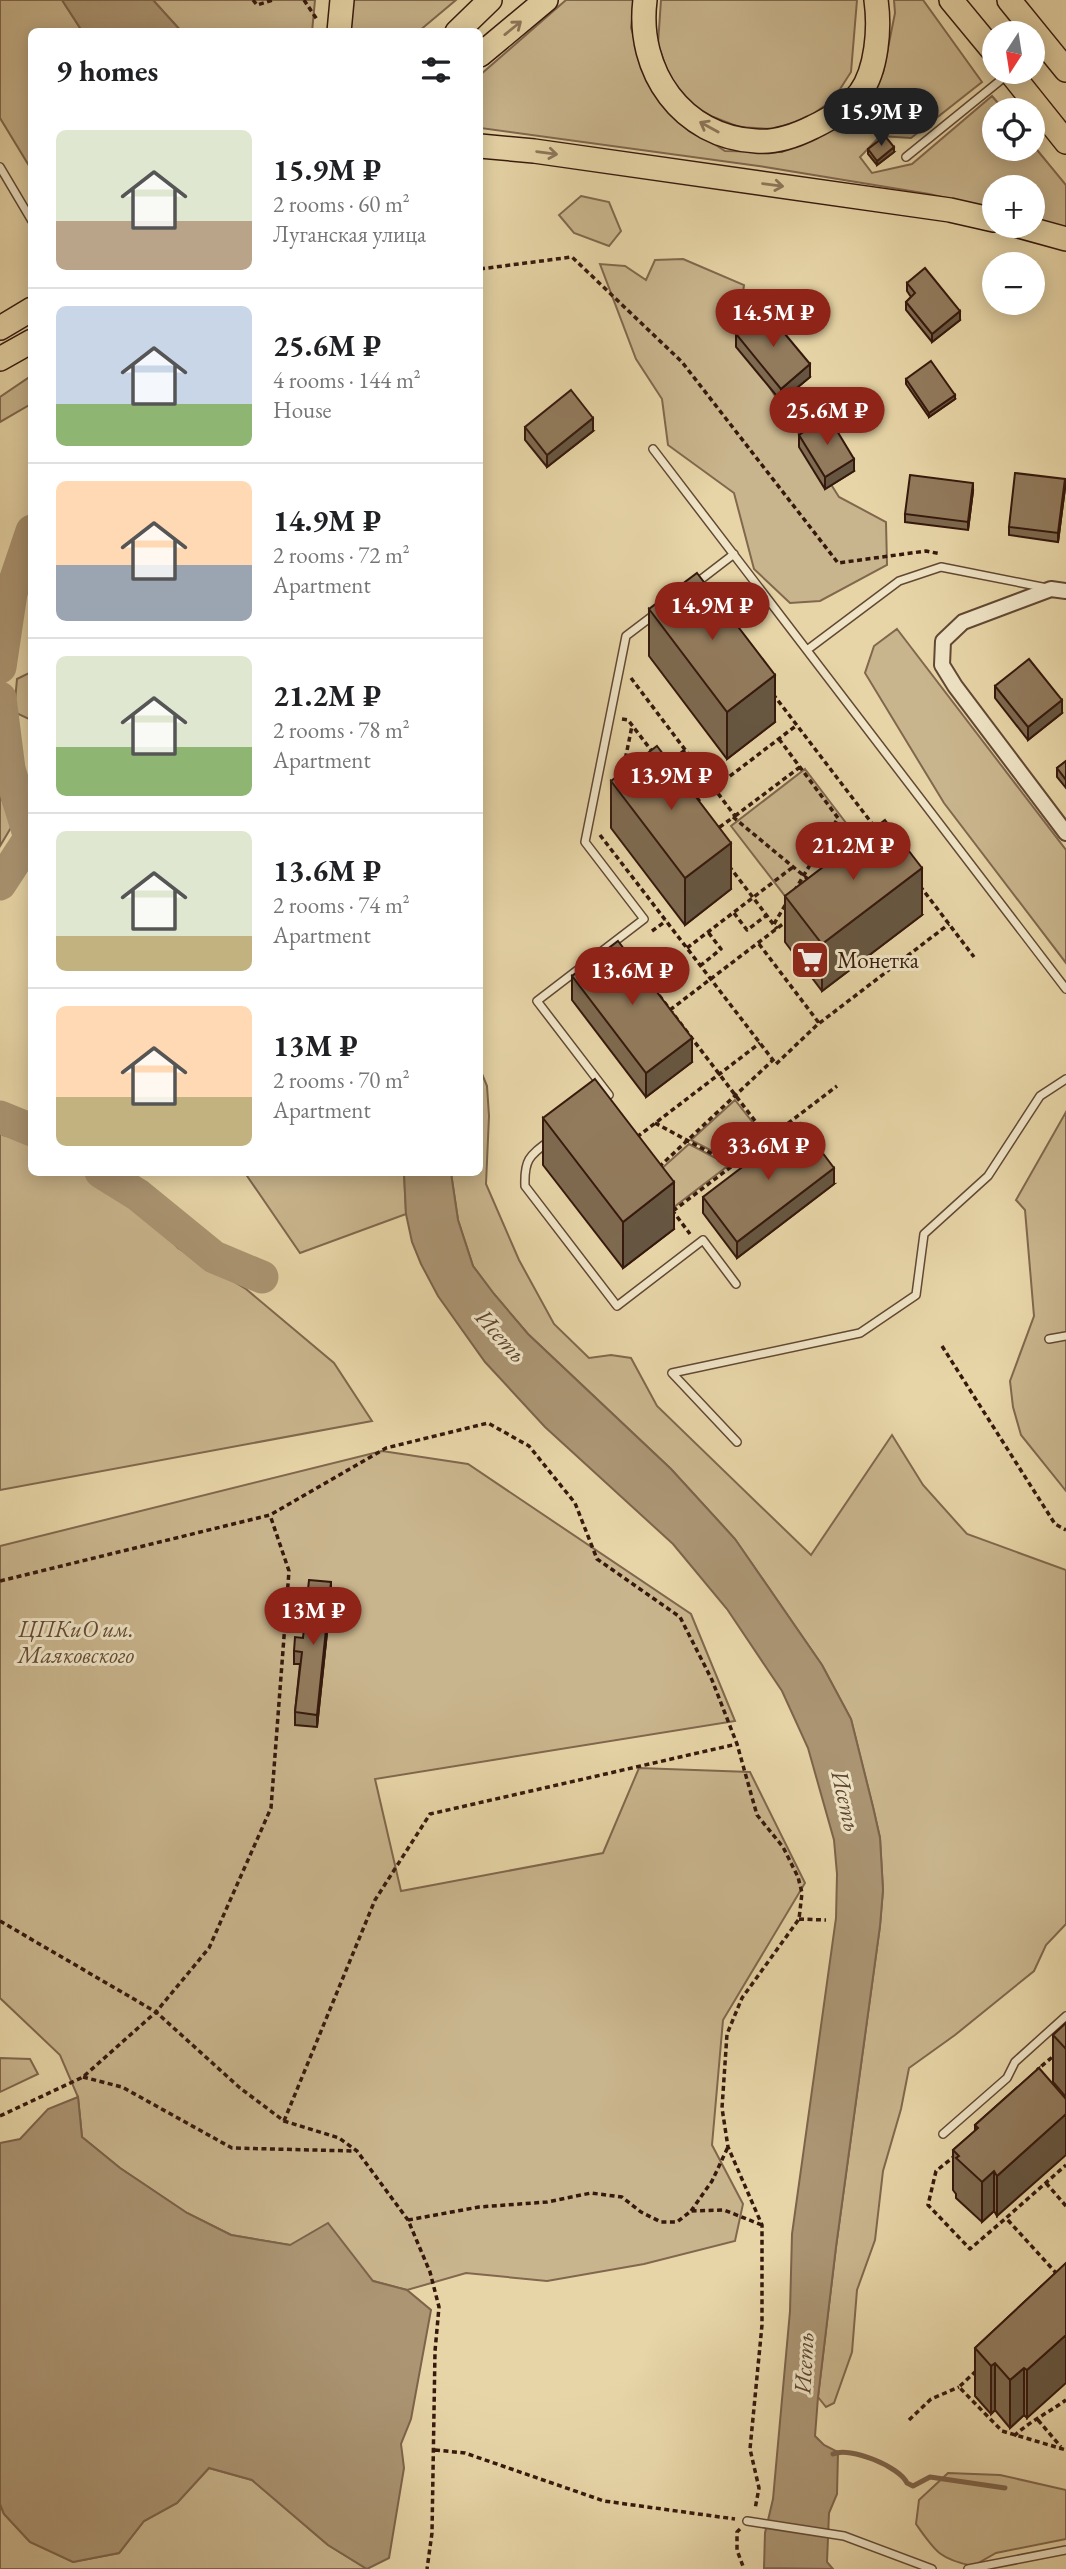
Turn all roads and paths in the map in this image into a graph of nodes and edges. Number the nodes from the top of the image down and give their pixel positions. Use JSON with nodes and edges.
{"nodes":[{"id":1,"x":253,"y":0,"type":"edge"},
{"id":2,"x":273,"y":0,"type":"edge"},
{"id":3,"x":304,"y":0,"type":"edge"},
{"id":4,"x":342,"y":0,"type":"edge"},
{"id":5,"x":490,"y":0,"type":"edge"},
{"id":6,"x":545,"y":0,"type":"edge"},
{"id":7,"x":645,"y":0,"type":"edge"},
{"id":8,"x":876,"y":0,"type":"edge"},
{"id":9,"x":951,"y":0,"type":"edge"},
{"id":10,"x":1009,"y":0,"type":"edge"},
{"id":11,"x":329,"y":26,"type":"edge"},
{"id":12,"x":461,"y":28,"type":"edge"},
{"id":13,"x":982,"y":37,"type":"edge"},
{"id":14,"x":483,"y":52,"type":"edge"},
{"id":15,"x":1066,"y":70,"type":"edge"},
{"id":16,"x":995,"y":84,"type":"edge"},
{"id":17,"x":1020,"y":84,"type":"edge"},
{"id":18,"x":1066,"y":142,"type":"edge"},
{"id":19,"x":483,"y":146,"type":"edge"},
{"id":20,"x":906,"y":157,"type":"dead end"},
{"id":21,"x":0,"y":167,"type":"edge"},
{"id":22,"x":28,"y":214,"type":"edge"},
{"id":23,"x":982,"y":217,"type":"edge"},
{"id":24,"x":1045,"y":233,"type":"edge"},
{"id":25,"x":1066,"y":239,"type":"edge"},
{"id":26,"x":483,"y":269,"type":"edge"},
{"id":27,"x":28,"y":311,"type":"edge"},
{"id":28,"x":0,"y":327,"type":"edge"},
{"id":29,"x":28,"y":343,"type":"edge"},
{"id":30,"x":0,"y":359,"type":"edge"},
{"id":31,"x":653,"y":449,"type":"dead end"},
{"id":32,"x":734,"y":554,"type":"junction"},
{"id":33,"x":953,"y":557,"type":"dead end"},
{"id":34,"x":691,"y":587,"type":"edge"},
{"id":35,"x":1058,"y":590,"type":"edge"},
{"id":36,"x":659,"y":611,"type":"edge"},
{"id":37,"x":807,"y":650,"type":"junction"},
{"id":38,"x":620,"y":664,"type":"junction"},
{"id":39,"x":773,"y":693,"type":"edge"},
{"id":40,"x":610,"y":715,"type":"junction"},
{"id":41,"x":797,"y":725,"type":"junction"},
{"id":42,"x":632,"y":726,"type":"junction"},
{"id":43,"x":779,"y":739,"type":"junction"},
{"id":44,"x":685,"y":750,"type":"junction"},
{"id":45,"x":656,"y":757,"type":"edge"},
{"id":46,"x":663,"y":767,"type":"edge"},
{"id":47,"x":800,"y":767,"type":"junction"},
{"id":48,"x":597,"y":776,"type":"junction"},
{"id":49,"x":714,"y":788,"type":"junction"},
{"id":50,"x":695,"y":802,"type":"edge"},
{"id":51,"x":734,"y":817,"type":"junction"},
{"id":52,"x":588,"y":820,"type":"junction"},
{"id":53,"x":716,"y":831,"type":"edge"},
{"id":54,"x":1066,"y":832,"type":"edge"},
{"id":55,"x":880,"y":833,"type":"edge"},
{"id":56,"x":723,"y":857,"type":"edge"},
{"id":57,"x":793,"y":867,"type":"junction"},
{"id":58,"x":803,"y":875,"type":"junction"},
{"id":59,"x":814,"y":884,"type":"edge"},
{"id":60,"x":919,"y":884,"type":"edge"},
{"id":61,"x":753,"y":897,"type":"junction"},
{"id":62,"x":733,"y":912,"type":"junction"},
{"id":63,"x":796,"y":914,"type":"edge"},
{"id":64,"x":767,"y":915,"type":"junction"},
{"id":65,"x":949,"y":924,"type":"junction"},
{"id":66,"x":775,"y":926,"type":"junction"},
{"id":67,"x":708,"y":932,"type":"junction"},
{"id":68,"x":617,"y":940,"type":"junction"},
{"id":69,"x":759,"y":943,"type":"junction"},
{"id":70,"x":687,"y":948,"type":"junction"},
{"id":71,"x":974,"y":957,"type":"dead end"},
{"id":72,"x":700,"y":965,"type":"junction"},
{"id":73,"x":710,"y":979,"type":"junction"},
{"id":74,"x":1066,"y":989,"type":"edge"},
{"id":75,"x":670,"y":1010,"type":"junction"},
{"id":76,"x":820,"y":1023,"type":"junction"},
{"id":77,"x":760,"y":1043,"type":"junction"},
{"id":78,"x":773,"y":1060,"type":"junction"},
{"id":79,"x":719,"y":1074,"type":"junction"},
{"id":80,"x":1066,"y":1079,"type":"edge"},
{"id":81,"x":837,"y":1086,"type":"dead end"},
{"id":82,"x":736,"y":1095,"type":"junction"},
{"id":83,"x":599,"y":1103,"type":"edge"},
{"id":84,"x":655,"y":1123,"type":"junction"},
{"id":85,"x":559,"y":1133,"type":"edge"},
{"id":86,"x":768,"y":1138,"type":"junction"},
{"id":87,"x":634,"y":1139,"type":"edge"},
{"id":88,"x":687,"y":1140,"type":"junction"},
{"id":89,"x":733,"y":1165,"type":"junction"},
{"id":90,"x":657,"y":1168,"type":"edge"},
{"id":91,"x":667,"y":1203,"type":"edge"},
{"id":92,"x":673,"y":1211,"type":"junction"},
{"id":93,"x":698,"y":1244,"type":"junction"},
{"id":94,"x":736,"y":1284,"type":"dead end"},
{"id":95,"x":1066,"y":1336,"type":"edge"},
{"id":96,"x":1049,"y":1339,"type":"dead end"},
{"id":97,"x":942,"y":1346,"type":"dead end"},
{"id":98,"x":737,"y":1442,"type":"dead end"},
{"id":99,"x":270,"y":1515,"type":"junction"},
{"id":100,"x":1066,"y":1530,"type":"edge"},
{"id":101,"x":0,"y":1581,"type":"edge"},
{"id":102,"x":737,"y":1744,"type":"junction"},
{"id":103,"x":799,"y":1919,"type":"junction"},
{"id":104,"x":826,"y":1920,"type":"dead end"},
{"id":105,"x":0,"y":1921,"type":"edge"},
{"id":106,"x":156,"y":2012,"type":"junction"},
{"id":107,"x":1066,"y":2016,"type":"edge"},
{"id":108,"x":1057,"y":2053,"type":"edge"},
{"id":109,"x":83,"y":2077,"type":"junction"},
{"id":110,"x":1038,"y":2078,"type":"edge"},
{"id":111,"x":0,"y":2116,"type":"edge"},
{"id":112,"x":284,"y":2121,"type":"junction"},
{"id":113,"x":943,"y":2134,"type":"dead end"},
{"id":114,"x":728,"y":2147,"type":"junction"},
{"id":115,"x":357,"y":2151,"type":"junction"},
{"id":116,"x":956,"y":2154,"type":"edge"},
{"id":117,"x":1066,"y":2165,"type":"edge"},
{"id":118,"x":1046,"y":2183,"type":"junction"},
{"id":119,"x":1066,"y":2206,"type":"edge"},
{"id":120,"x":691,"y":2210,"type":"junction"},
{"id":121,"x":1006,"y":2218,"type":"junction"},
{"id":122,"x":408,"y":2220,"type":"junction"},
{"id":123,"x":762,"y":2225,"type":"junction"},
{"id":124,"x":1061,"y":2284,"type":"edge"},
{"id":125,"x":978,"y":2370,"type":"edge"},
{"id":126,"x":959,"y":2387,"type":"junction"},
{"id":127,"x":1066,"y":2400,"type":"edge"},
{"id":128,"x":909,"y":2420,"type":"dead end"},
{"id":129,"x":1038,"y":2420,"type":"junction"},
{"id":130,"x":1014,"y":2436,"type":"junction"},
{"id":131,"x":1064,"y":2449,"type":"edge"},
{"id":132,"x":435,"y":2450,"type":"junction"},
{"id":133,"x":747,"y":2521,"type":"junction"},
{"id":134,"x":1066,"y":2550,"type":"edge"},
{"id":135,"x":427,"y":2569,"type":"edge"},
{"id":136,"x":744,"y":2569,"type":"edge"},
{"id":137,"x":932,"y":2569,"type":"edge"},
{"id":138,"x":968,"y":2569,"type":"edge"}],
"edges":[{"from":1,"to":2,"type":"path"},
{"from":3,"to":11,"type":"path"},
{"from":4,"to":11,"type":"main road"},
{"from":5,"to":12,"type":"main road"},
{"from":14,"to":6,"type":"main road","one_way":true},
{"from":8,"to":7,"type":"main road","one_way":true},
{"from":9,"to":13,"type":"main road"},
{"from":10,"to":15,"type":"main road"},
{"from":16,"to":20,"type":"lane"},
{"from":17,"to":18,"type":"main road"},
{"from":19,"to":23,"type":"main road","one_way":true},
{"from":21,"to":22,"type":"lane"},
{"from":24,"to":25,"type":"main road"},
{"from":26,"to":33,"type":"path"},
{"from":27,"to":28,"type":"main road"},
{"from":29,"to":30,"type":"main road"},
{"from":31,"to":32,"type":"lane"},
{"from":32,"to":34,"type":"lane"},
{"from":32,"to":37,"type":"lane"},
{"from":35,"to":37,"type":"lane"},
{"from":35,"to":54,"type":"street"},
{"from":36,"to":38,"type":"lane"},
{"from":37,"to":74,"type":"lane"},
{"from":38,"to":40,"type":"lane"},
{"from":38,"to":44,"type":"path"},
{"from":39,"to":41,"type":"path"},
{"from":40,"to":42,"type":"path"},
{"from":40,"to":48,"type":"lane"},
{"from":41,"to":43,"type":"path"},
{"from":41,"to":55,"type":"path"},
{"from":42,"to":45,"type":"path"},
{"from":42,"to":48,"type":"path"},
{"from":43,"to":47,"type":"path"},
{"from":43,"to":49,"type":"path"},
{"from":44,"to":46,"type":"path"},
{"from":44,"to":49,"type":"path"},
{"from":47,"to":51,"type":"path"},
{"from":47,"to":58,"type":"path"},
{"from":48,"to":52,"type":"lane"},
{"from":49,"to":50,"type":"path"},
{"from":49,"to":51,"type":"path"},
{"from":51,"to":53,"type":"path"},
{"from":51,"to":57,"type":"path"},
{"from":52,"to":68,"type":"lane"},
{"from":52,"to":70,"type":"path"},
{"from":56,"to":61,"type":"path"},
{"from":57,"to":58,"type":"path"},
{"from":57,"to":61,"type":"path"},
{"from":58,"to":59,"type":"path"},
{"from":58,"to":66,"type":"path"},
{"from":60,"to":65,"type":"path"},
{"from":61,"to":62,"type":"path"},
{"from":61,"to":64,"type":"path"},
{"from":62,"to":64,"type":"path"},
{"from":62,"to":67,"type":"path"},
{"from":63,"to":66,"type":"path"},
{"from":64,"to":66,"type":"path"},
{"from":65,"to":71,"type":"path"},
{"from":65,"to":76,"type":"path"},
{"from":66,"to":69,"type":"path"},
{"from":67,"to":70,"type":"path"},
{"from":67,"to":72,"type":"path"},
{"from":68,"to":75,"type":"path"},
{"from":68,"to":83,"type":"lane"},
{"from":69,"to":73,"type":"path"},
{"from":69,"to":76,"type":"path"},
{"from":70,"to":72,"type":"path"},
{"from":72,"to":73,"type":"path"},
{"from":73,"to":75,"type":"path"},
{"from":73,"to":77,"type":"path"},
{"from":75,"to":79,"type":"path"},
{"from":76,"to":78,"type":"path"},
{"from":77,"to":78,"type":"path"},
{"from":77,"to":79,"type":"path"},
{"from":78,"to":82,"type":"path"},
{"from":79,"to":82,"type":"path"},
{"from":79,"to":84,"type":"path"},
{"from":80,"to":98,"type":"lane"},
{"from":81,"to":86,"type":"path"},
{"from":82,"to":86,"type":"path"},
{"from":82,"to":88,"type":"path"},
{"from":84,"to":87,"type":"path"},
{"from":84,"to":88,"type":"path"},
{"from":85,"to":93,"type":"lane"},
{"from":86,"to":89,"type":"path"},
{"from":88,"to":89,"type":"path"},
{"from":88,"to":90,"type":"path"},
{"from":89,"to":92,"type":"path"},
{"from":91,"to":92,"type":"path"},
{"from":92,"to":93,"type":"path"},
{"from":93,"to":94,"type":"lane"},
{"from":95,"to":96,"type":"lane"},
{"from":97,"to":100,"type":"path"},
{"from":99,"to":101,"type":"path"},
{"from":99,"to":102,"type":"path"},
{"from":99,"to":106,"type":"path"},
{"from":102,"to":103,"type":"path"},
{"from":102,"to":112,"type":"path"},
{"from":103,"to":104,"type":"path"},
{"from":103,"to":114,"type":"path"},
{"from":105,"to":106,"type":"path"},
{"from":106,"to":109,"type":"path"},
{"from":106,"to":112,"type":"path"},
{"from":107,"to":113,"type":"lane"},
{"from":108,"to":110,"type":"path"},
{"from":109,"to":111,"type":"path"},
{"from":109,"to":115,"type":"path"},
{"from":112,"to":115,"type":"path"},
{"from":114,"to":120,"type":"path"},
{"from":114,"to":123,"type":"path"},
{"from":115,"to":122,"type":"path"},
{"from":116,"to":121,"type":"path"},
{"from":117,"to":118,"type":"path"},
{"from":118,"to":119,"type":"path"},
{"from":118,"to":121,"type":"path"},
{"from":120,"to":122,"type":"path"},
{"from":120,"to":123,"type":"path"},
{"from":121,"to":124,"type":"path"},
{"from":122,"to":132,"type":"path"},
{"from":123,"to":133,"type":"path"},
{"from":125,"to":126,"type":"path"},
{"from":126,"to":128,"type":"path"},
{"from":126,"to":130,"type":"path"},
{"from":127,"to":129,"type":"path"},
{"from":129,"to":130,"type":"path"},
{"from":129,"to":131,"type":"path"},
{"from":130,"to":131,"type":"path"},
{"from":132,"to":133,"type":"path"},
{"from":132,"to":135,"type":"path"},
{"from":133,"to":136,"type":"path"},
{"from":133,"to":137,"type":"lane"},
{"from":134,"to":138,"type":"lane"}]}
